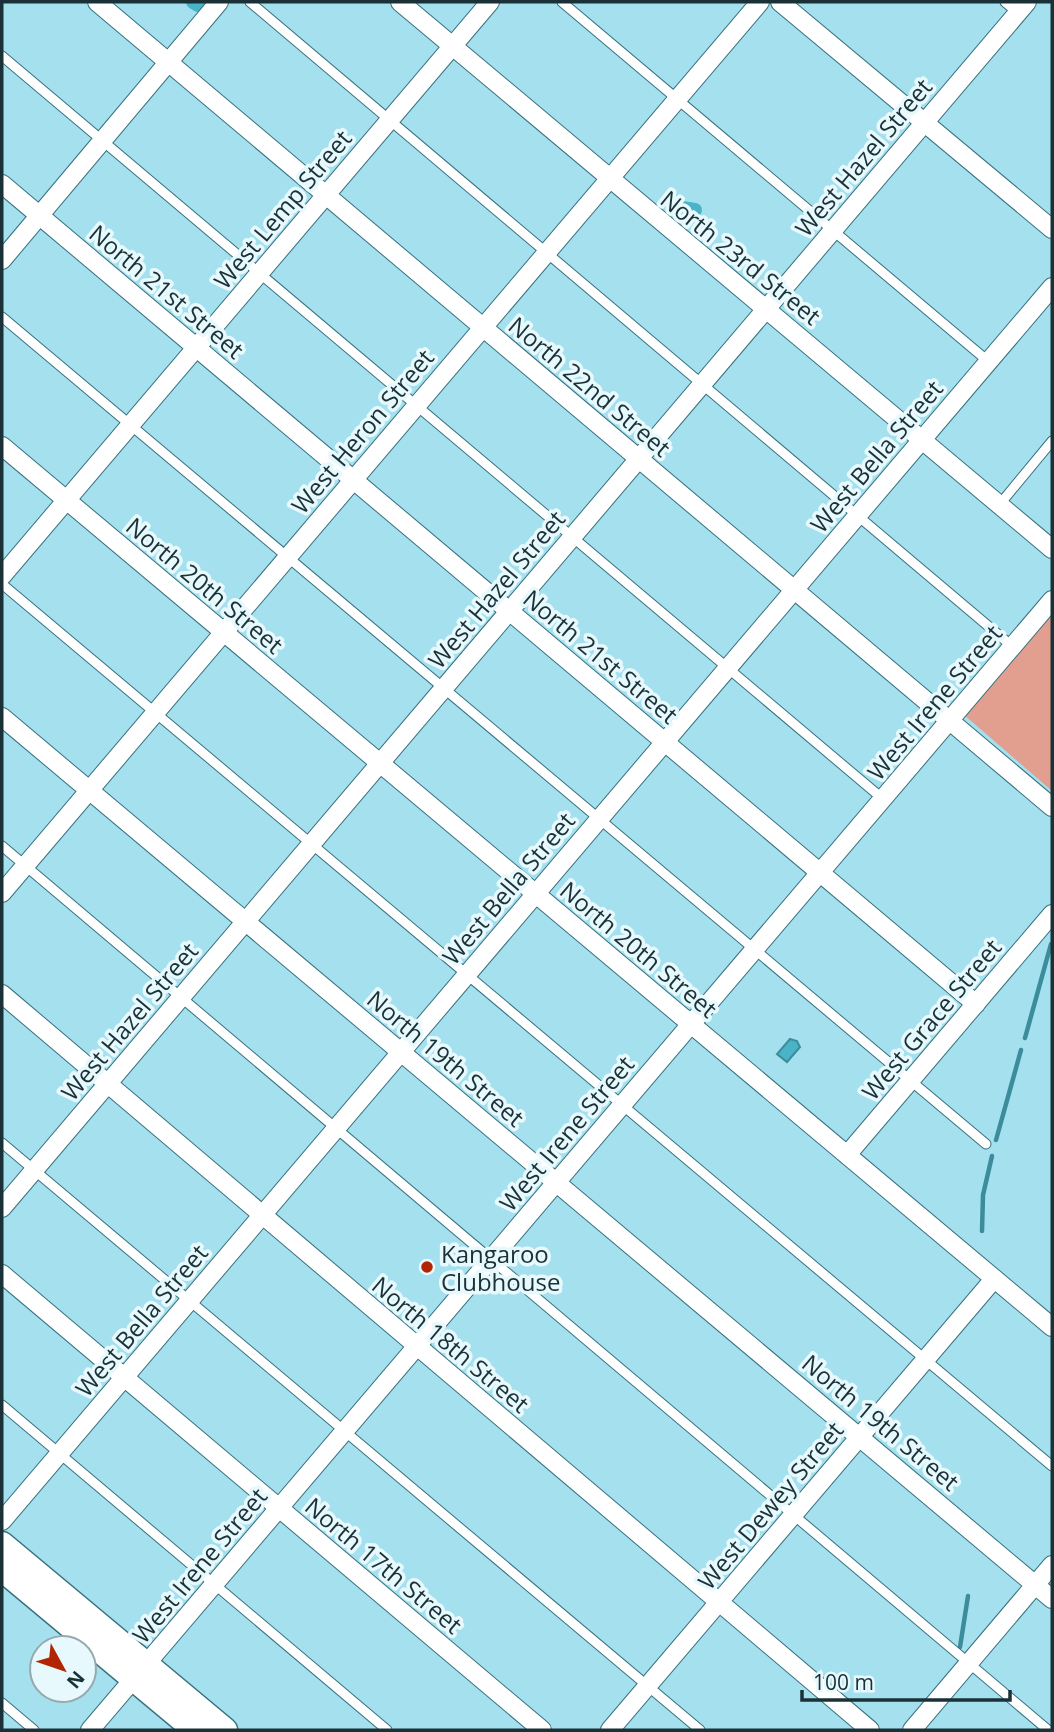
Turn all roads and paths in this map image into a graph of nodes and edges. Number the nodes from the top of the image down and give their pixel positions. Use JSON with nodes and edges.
{"nodes":[{"id":1,"x":97,"y":2,"type":"edge"},
{"id":2,"x":219,"y":2,"type":"edge"},
{"id":3,"x":250,"y":2,"type":"edge"},
{"id":4,"x":400,"y":2,"type":"edge"},
{"id":5,"x":491,"y":2,"type":"edge"},
{"id":6,"x":562,"y":2,"type":"edge"},
{"id":7,"x":760,"y":2,"type":"edge"},
{"id":8,"x":780,"y":2,"type":"edge"},
{"id":9,"x":1017,"y":5,"type":"edge"},
{"id":10,"x":453,"y":46,"type":"junction"},
{"id":11,"x":2,"y":56,"type":"edge"},
{"id":12,"x":168,"y":62,"type":"junction"},
{"id":13,"x":678,"y":98,"type":"junction"},
{"id":14,"x":390,"y":120,"type":"junction"},
{"id":15,"x":924,"y":123,"type":"junction"},
{"id":16,"x":102,"y":141,"type":"junction"},
{"id":17,"x":608,"y":180,"type":"junction"},
{"id":18,"x":2,"y":184,"type":"edge"},
{"id":19,"x":326,"y":195,"type":"junction"},
{"id":20,"x":39,"y":215,"type":"junction"},
{"id":21,"x":1052,"y":229,"type":"edge"},
{"id":22,"x":833,"y":230,"type":"junction"},
{"id":23,"x":547,"y":253,"type":"junction"},
{"id":24,"x":2,"y":260,"type":"edge"},
{"id":25,"x":259,"y":274,"type":"junction"},
{"id":26,"x":1052,"y":287,"type":"edge"},
{"id":27,"x":766,"y":309,"type":"junction"},
{"id":28,"x":2,"y":317,"type":"edge"},
{"id":29,"x":483,"y":327,"type":"junction"},
{"id":30,"x":197,"y":348,"type":"junction"},
{"id":31,"x":989,"y":362,"type":"junction"},
{"id":32,"x":702,"y":384,"type":"junction"},
{"id":33,"x":416,"y":406,"type":"junction"},
{"id":34,"x":131,"y":425,"type":"junction"},
{"id":35,"x":923,"y":438,"type":"junction"},
{"id":36,"x":1052,"y":441,"type":"edge"},
{"id":37,"x":2,"y":446,"type":"edge"},
{"id":38,"x":639,"y":459,"type":"junction"},
{"id":39,"x":353,"y":480,"type":"junction"},
{"id":40,"x":66,"y":500,"type":"junction"},
{"id":41,"x":1000,"y":504,"type":"junction"},
{"id":42,"x":858,"y":516,"type":"junction"},
{"id":43,"x":572,"y":537,"type":"junction"},
{"id":44,"x":1052,"y":549,"type":"edge"},
{"id":45,"x":288,"y":557,"type":"junction"},
{"id":46,"x":2,"y":576,"type":"edge"},
{"id":47,"x":2,"y":584,"type":"edge"},
{"id":48,"x":794,"y":590,"type":"junction"},
{"id":49,"x":1052,"y":600,"type":"edge"},
{"id":50,"x":509,"y":611,"type":"junction"},
{"id":51,"x":223,"y":632,"type":"junction"},
{"id":52,"x":1013,"y":647,"type":"junction"},
{"id":53,"x":728,"y":668,"type":"junction"},
{"id":54,"x":444,"y":688,"type":"junction"},
{"id":55,"x":155,"y":713,"type":"junction"},
{"id":56,"x":2,"y":717,"type":"edge"},
{"id":57,"x":950,"y":721,"type":"junction"},
{"id":58,"x":665,"y":742,"type":"junction"},
{"id":59,"x":380,"y":764,"type":"junction"},
{"id":60,"x":90,"y":789,"type":"junction"},
{"id":61,"x":883,"y":799,"type":"junction"},
{"id":62,"x":1052,"y":807,"type":"edge"},
{"id":63,"x":599,"y":819,"type":"junction"},
{"id":64,"x":312,"y":844,"type":"junction"},
{"id":65,"x":2,"y":846,"type":"edge"},
{"id":66,"x":24,"y":866,"type":"junction"},
{"id":67,"x":820,"y":873,"type":"junction"},
{"id":68,"x":2,"y":893,"type":"edge"},
{"id":69,"x":536,"y":894,"type":"junction"},
{"id":70,"x":1052,"y":914,"type":"edge"},
{"id":71,"x":245,"y":922,"type":"junction"},
{"id":72,"x":755,"y":950,"type":"junction"},
{"id":73,"x":467,"y":975,"type":"junction"},
{"id":74,"x":2,"y":994,"type":"edge"},
{"id":75,"x":181,"y":998,"type":"junction"},
{"id":76,"x":976,"y":1004,"type":"junction"},
{"id":77,"x":691,"y":1024,"type":"junction"},
{"id":78,"x":401,"y":1053,"type":"junction"},
{"id":79,"x":911,"y":1081,"type":"junction"},
{"id":80,"x":108,"y":1083,"type":"junction"},
{"id":81,"x":622,"y":1105,"type":"junction"},
{"id":82,"x":335,"y":1129,"type":"junction"},
{"id":83,"x":2,"y":1143,"type":"edge"},
{"id":84,"x":986,"y":1144,"type":"dead end"},
{"id":85,"x":847,"y":1155,"type":"junction"},
{"id":86,"x":34,"y":1170,"type":"junction"},
{"id":87,"x":557,"y":1182,"type":"junction"},
{"id":88,"x":2,"y":1208,"type":"edge"},
{"id":89,"x":262,"y":1216,"type":"junction"},
{"id":90,"x":490,"y":1261,"type":"junction"},
{"id":91,"x":2,"y":1275,"type":"edge"},
{"id":92,"x":994,"y":1279,"type":"junction"},
{"id":93,"x":190,"y":1300,"type":"junction"},
{"id":94,"x":1052,"y":1328,"type":"edge"},
{"id":95,"x":416,"y":1347,"type":"junction"},
{"id":96,"x":925,"y":1359,"type":"junction"},
{"id":97,"x":124,"y":1378,"type":"junction"},
{"id":98,"x":2,"y":1405,"type":"edge"},
{"id":99,"x":345,"y":1431,"type":"junction"},
{"id":100,"x":860,"y":1436,"type":"junction"},
{"id":101,"x":59,"y":1454,"type":"junction"},
{"id":102,"x":1052,"y":1466,"type":"edge"},
{"id":103,"x":278,"y":1509,"type":"junction"},
{"id":104,"x":793,"y":1515,"type":"junction"},
{"id":105,"x":2,"y":1521,"type":"edge"},
{"id":106,"x":2,"y":1544,"type":"edge"},
{"id":107,"x":1052,"y":1565,"type":"edge"},
{"id":108,"x":2,"y":1569,"type":"edge"},
{"id":109,"x":215,"y":1584,"type":"junction"},
{"id":110,"x":1036,"y":1584,"type":"junction"},
{"id":111,"x":1052,"y":1599,"type":"edge"},
{"id":112,"x":718,"y":1603,"type":"junction"},
{"id":113,"x":969,"y":1663,"type":"junction"},
{"id":114,"x":140,"y":1672,"type":"junction"},
{"id":115,"x":648,"y":1686,"type":"junction"},
{"id":116,"x":2,"y":1703,"type":"edge"},
{"id":117,"x":34,"y":1730,"type":"edge"},
{"id":118,"x":90,"y":1730,"type":"edge"},
{"id":119,"x":195,"y":1730,"type":"edge"},
{"id":120,"x":225,"y":1730,"type":"edge"},
{"id":121,"x":387,"y":1730,"type":"edge"},
{"id":122,"x":542,"y":1730,"type":"edge"},
{"id":123,"x":610,"y":1730,"type":"edge"},
{"id":124,"x":700,"y":1730,"type":"edge"},
{"id":125,"x":870,"y":1730,"type":"edge"},
{"id":126,"x":912,"y":1730,"type":"edge"},
{"id":127,"x":1048,"y":1730,"type":"edge"}],
"edges":[{"from":1,"to":12,"type":"street","name":"North 22nd Street"},
{"from":2,"to":12,"type":"street"},
{"from":3,"to":14,"type":"lane"},
{"from":4,"to":10,"type":"street","name":"North 23rd Street"},
{"from":5,"to":10,"type":"street","name":"West Lemp Street"},
{"from":6,"to":13,"type":"lane"},
{"from":7,"to":13,"type":"street","name":"West Heron Street"},
{"from":8,"to":15,"type":"street"},
{"from":9,"to":15,"type":"street","name":"West Hazel Street"},
{"from":10,"to":14,"type":"street","name":"West Lemp Street"},
{"from":10,"to":17,"type":"street","name":"North 23rd Street"},
{"from":11,"to":16,"type":"lane"},
{"from":12,"to":16,"type":"street"},
{"from":12,"to":19,"type":"street","name":"North 22nd Street"},
{"from":13,"to":17,"type":"street","name":"West Heron Street"},
{"from":13,"to":22,"type":"lane"},
{"from":14,"to":19,"type":"street","name":"West Lemp Street"},
{"from":14,"to":23,"type":"lane"},
{"from":15,"to":21,"type":"street"},
{"from":15,"to":22,"type":"street","name":"West Hazel Street"},
{"from":16,"to":20,"type":"street"},
{"from":16,"to":25,"type":"lane"},
{"from":17,"to":23,"type":"street","name":"West Heron Street"},
{"from":17,"to":27,"type":"street","name":"North 23rd Street"},
{"from":18,"to":20,"type":"street","name":"North 21st Street"},
{"from":19,"to":25,"type":"street","name":"West Lemp Street"},
{"from":19,"to":29,"type":"street","name":"North 22nd Street"},
{"from":20,"to":24,"type":"street"},
{"from":20,"to":30,"type":"street","name":"North 21st Street"},
{"from":22,"to":27,"type":"street","name":"West Hazel Street"},
{"from":22,"to":31,"type":"lane"},
{"from":23,"to":29,"type":"street","name":"West Heron Street"},
{"from":23,"to":32,"type":"lane"},
{"from":25,"to":30,"type":"street","name":"West Lemp Street"},
{"from":25,"to":33,"type":"lane"},
{"from":26,"to":31,"type":"street","name":"West Bella Street"},
{"from":27,"to":32,"type":"street","name":"West Hazel Street"},
{"from":27,"to":35,"type":"street","name":"North 23rd Street"},
{"from":28,"to":34,"type":"lane"},
{"from":29,"to":33,"type":"street","name":"West Heron Street"},
{"from":29,"to":38,"type":"street","name":"North 22nd Street"},
{"from":30,"to":34,"type":"street","name":"West Lemp Street"},
{"from":30,"to":39,"type":"street","name":"North 21st Street"},
{"from":31,"to":35,"type":"street","name":"West Bella Street"},
{"from":32,"to":38,"type":"street","name":"West Hazel Street"},
{"from":32,"to":42,"type":"lane"},
{"from":33,"to":39,"type":"street","name":"West Heron Street"},
{"from":33,"to":43,"type":"lane"},
{"from":34,"to":40,"type":"street","name":"West Lemp Street"},
{"from":34,"to":45,"type":"lane"},
{"from":35,"to":41,"type":"street","name":"North 23rd Street"},
{"from":35,"to":42,"type":"street","name":"West Bella Street"},
{"from":36,"to":41,"type":"lane"},
{"from":37,"to":40,"type":"street","name":"North 20th Street"},
{"from":38,"to":43,"type":"street","name":"West Hazel Street"},
{"from":38,"to":48,"type":"street","name":"North 22nd Street"},
{"from":39,"to":45,"type":"street","name":"West Heron Street"},
{"from":39,"to":50,"type":"street","name":"North 21st Street"},
{"from":40,"to":46,"type":"street","name":"West Lemp Street"},
{"from":40,"to":51,"type":"street","name":"North 20th Street"},
{"from":41,"to":44,"type":"street","name":"North 23rd Street"},
{"from":42,"to":48,"type":"street","name":"West Bella Street"},
{"from":42,"to":52,"type":"lane"},
{"from":43,"to":50,"type":"street","name":"West Hazel Street"},
{"from":43,"to":53,"type":"lane"},
{"from":45,"to":51,"type":"street","name":"West Heron Street"},
{"from":45,"to":54,"type":"lane"},
{"from":47,"to":55,"type":"lane"},
{"from":48,"to":53,"type":"street","name":"West Bella Street"},
{"from":48,"to":57,"type":"street","name":"North 22nd Street"},
{"from":49,"to":52,"type":"street","name":"West Irene Street"},
{"from":50,"to":54,"type":"street","name":"West Hazel Street"},
{"from":50,"to":58,"type":"street","name":"North 21st Street"},
{"from":51,"to":55,"type":"street","name":"West Heron Street"},
{"from":51,"to":59,"type":"street","name":"North 20th Street"},
{"from":52,"to":57,"type":"street","name":"West Irene Street"},
{"from":53,"to":58,"type":"street","name":"West Bella Street"},
{"from":53,"to":61,"type":"lane"},
{"from":54,"to":59,"type":"street","name":"West Hazel Street"},
{"from":54,"to":63,"type":"lane"},
{"from":55,"to":60,"type":"street","name":"West Heron Street"},
{"from":55,"to":64,"type":"lane"},
{"from":56,"to":60,"type":"street","name":"North 19th Street"},
{"from":57,"to":61,"type":"street","name":"West Irene Street"},
{"from":57,"to":62,"type":"street","name":"North 22nd Street"},
{"from":58,"to":63,"type":"street","name":"West Bella Street"},
{"from":58,"to":67,"type":"street","name":"North 21st Street"},
{"from":59,"to":64,"type":"street","name":"West Hazel Street"},
{"from":59,"to":69,"type":"street","name":"North 20th Street"},
{"from":60,"to":66,"type":"street","name":"West Heron Street"},
{"from":60,"to":71,"type":"street","name":"North 19th Street"},
{"from":61,"to":67,"type":"street","name":"West Irene Street"},
{"from":63,"to":69,"type":"street","name":"West Bella Street"},
{"from":63,"to":72,"type":"lane"},
{"from":64,"to":71,"type":"street","name":"West Hazel Street"},
{"from":64,"to":73,"type":"lane"},
{"from":65,"to":66,"type":"lane"},
{"from":66,"to":68,"type":"street","name":"West Heron Street"},
{"from":66,"to":75,"type":"lane"},
{"from":67,"to":72,"type":"street","name":"West Irene Street"},
{"from":67,"to":76,"type":"street","name":"North 21st Street"},
{"from":69,"to":73,"type":"street","name":"West Bella Street"},
{"from":69,"to":77,"type":"street","name":"North 20th Street"},
{"from":70,"to":76,"type":"street","name":"West Grace Street"},
{"from":71,"to":75,"type":"street","name":"West Hazel Street"},
{"from":71,"to":78,"type":"street","name":"North 19th Street"},
{"from":72,"to":77,"type":"street","name":"West Irene Street"},
{"from":72,"to":79,"type":"lane"},
{"from":73,"to":78,"type":"street","name":"West Bella Street"},
{"from":73,"to":81,"type":"lane"},
{"from":74,"to":80,"type":"street","name":"North 18th Street"},
{"from":75,"to":80,"type":"street","name":"West Hazel Street"},
{"from":75,"to":82,"type":"lane"},
{"from":76,"to":79,"type":"street","name":"West Grace Street"},
{"from":77,"to":81,"type":"street","name":"West Irene Street"},
{"from":77,"to":85,"type":"street","name":"North 20th Street"},
{"from":78,"to":82,"type":"street","name":"West Bella Street"},
{"from":78,"to":87,"type":"street","name":"North 19th Street"},
{"from":79,"to":84,"type":"lane"},
{"from":79,"to":85,"type":"street","name":"West Grace Street"},
{"from":80,"to":86,"type":"street","name":"West Hazel Street"},
{"from":80,"to":89,"type":"street","name":"North 18th Street"},
{"from":81,"to":87,"type":"street","name":"West Irene Street"},
{"from":81,"to":96,"type":"lane"},
{"from":82,"to":89,"type":"street","name":"West Bella Street"},
{"from":82,"to":90,"type":"lane"},
{"from":83,"to":86,"type":"lane"},
{"from":85,"to":92,"type":"street","name":"North 20th Street"},
{"from":86,"to":88,"type":"street","name":"West Hazel Street"},
{"from":86,"to":93,"type":"lane"},
{"from":87,"to":90,"type":"street","name":"West Irene Street"},
{"from":87,"to":100,"type":"street","name":"North 19th Street"},
{"from":89,"to":93,"type":"street","name":"West Bella Street"},
{"from":89,"to":95,"type":"street","name":"North 18th Street"},
{"from":90,"to":95,"type":"street","name":"West Irene Street"},
{"from":90,"to":104,"type":"lane"},
{"from":91,"to":97,"type":"street","name":"North 17th Street"},
{"from":92,"to":94,"type":"street","name":"North 20th Street"},
{"from":92,"to":96,"type":"street","name":"West Dewey Street"},
{"from":93,"to":97,"type":"street","name":"West Bella Street"},
{"from":93,"to":99,"type":"lane"},
{"from":95,"to":99,"type":"street","name":"West Irene Street"},
{"from":95,"to":112,"type":"street","name":"North 18th Street"},
{"from":96,"to":100,"type":"street","name":"West Dewey Street"},
{"from":96,"to":102,"type":"lane"},
{"from":97,"to":101,"type":"street","name":"West Bella Street"},
{"from":97,"to":103,"type":"street","name":"North 17th Street"},
{"from":98,"to":101,"type":"lane"},
{"from":99,"to":103,"type":"street","name":"West Irene Street"},
{"from":99,"to":115,"type":"lane"},
{"from":100,"to":104,"type":"street","name":"West Dewey Street"},
{"from":100,"to":110,"type":"street","name":"North 19th Street"},
{"from":101,"to":105,"type":"street","name":"West Bella Street"},
{"from":101,"to":109,"type":"lane"},
{"from":103,"to":109,"type":"street","name":"West Irene Street"},
{"from":103,"to":122,"type":"street","name":"North 17th Street"},
{"from":104,"to":112,"type":"street","name":"West Dewey Street"},
{"from":104,"to":113,"type":"lane"},
{"from":106,"to":114,"type":"street"},
{"from":107,"to":110,"type":"street"},
{"from":108,"to":114,"type":"street"},
{"from":109,"to":114,"type":"street","name":"West Irene Street"},
{"from":109,"to":121,"type":"lane"},
{"from":110,"to":111,"type":"street","name":"North 19th Street"},
{"from":110,"to":113,"type":"street"},
{"from":112,"to":115,"type":"street","name":"West Dewey Street"},
{"from":112,"to":125,"type":"street","name":"North 18th Street"},
{"from":113,"to":126,"type":"street"},
{"from":113,"to":127,"type":"lane"},
{"from":114,"to":118,"type":"street","name":"West Irene Street"},
{"from":114,"to":119,"type":"street"},
{"from":114,"to":120,"type":"street"},
{"from":115,"to":123,"type":"street","name":"West Dewey Street"},
{"from":115,"to":124,"type":"lane"},
{"from":116,"to":117,"type":"lane"}]}
